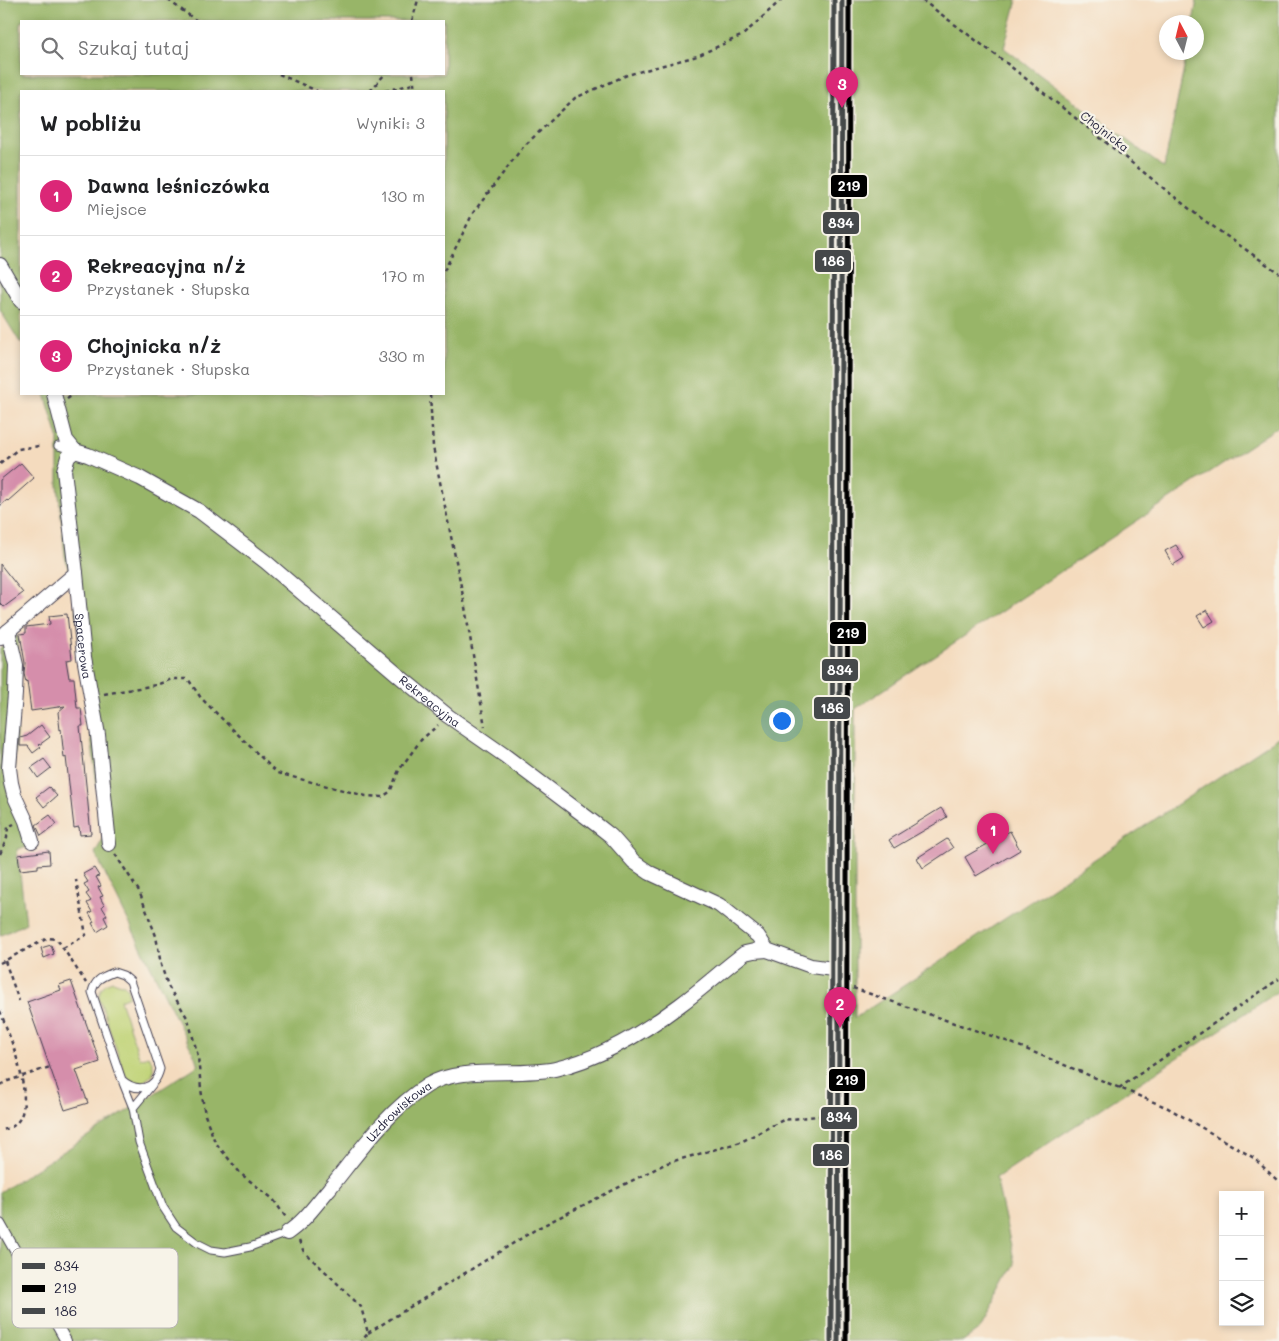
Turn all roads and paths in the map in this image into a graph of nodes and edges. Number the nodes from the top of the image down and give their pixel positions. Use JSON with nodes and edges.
{"nodes":[{"id":1,"x":168,"y":0,"type":"edge"},
{"id":2,"x":418,"y":0,"type":"edge"},
{"id":3,"x":781,"y":0,"type":"edge"},
{"id":4,"x":842,"y":0,"type":"edge"},
{"id":5,"x":922,"y":0,"type":"edge"},
{"id":6,"x":196,"y":20,"type":"edge"},
{"id":7,"x":412,"y":20,"type":"edge"},
{"id":8,"x":281,"y":75,"type":"edge"},
{"id":9,"x":384,"y":75,"type":"edge"},
{"id":10,"x":413,"y":75,"type":"edge"},
{"id":11,"x":413,"y":84,"type":"junction"},
{"id":12,"x":315,"y":90,"type":"edge"},
{"id":13,"x":371,"y":90,"type":"edge"},
{"id":14,"x":389,"y":90,"type":"edge"},
{"id":15,"x":415,"y":90,"type":"edge"},
{"id":16,"x":0,"y":265,"type":"edge"},
{"id":17,"x":445,"y":269,"type":"edge"},
{"id":18,"x":1279,"y":273,"type":"edge"},
{"id":19,"x":20,"y":299,"type":"edge"},
{"id":20,"x":54,"y":395,"type":"edge"},
{"id":21,"x":430,"y":395,"type":"edge"},
{"id":22,"x":39,"y":446,"type":"dead end"},
{"id":23,"x":58,"y":446,"type":"dead end"},
{"id":24,"x":75,"y":451,"type":"junction"},
{"id":25,"x":0,"y":464,"type":"edge"},
{"id":26,"x":76,"y":573,"type":"junction"},
{"id":27,"x":4,"y":634,"type":"edge"},
{"id":28,"x":90,"y":696,"type":"junction"},
{"id":29,"x":448,"y":716,"type":"junction"},
{"id":30,"x":488,"y":743,"type":"junction"},
{"id":31,"x":25,"y":819,"type":"junction"},
{"id":32,"x":32,"y":841,"type":"dead end"},
{"id":33,"x":109,"y":844,"type":"joint"},
{"id":34,"x":0,"y":854,"type":"edge"},
{"id":35,"x":76,"y":880,"type":"dead end"},
{"id":36,"x":63,"y":948,"type":"junction"},
{"id":37,"x":768,"y":950,"type":"junction"},
{"id":38,"x":5,"y":961,"type":"junction"},
{"id":39,"x":0,"y":963,"type":"edge"},
{"id":40,"x":843,"y":978,"type":"junction"},
{"id":41,"x":1279,"y":979,"type":"edge"},
{"id":42,"x":92,"y":992,"type":"junction"},
{"id":43,"x":19,"y":1001,"type":"dead end"},
{"id":44,"x":0,"y":1011,"type":"edge"},
{"id":45,"x":1,"y":1015,"type":"edge"},
{"id":46,"x":50,"y":1067,"type":"dead end"},
{"id":47,"x":21,"y":1076,"type":"junction"},
{"id":48,"x":122,"y":1080,"type":"junction"},
{"id":49,"x":153,"y":1084,"type":"junction"},
{"id":50,"x":0,"y":1085,"type":"edge"},
{"id":51,"x":1119,"y":1088,"type":"junction"},
{"id":52,"x":133,"y":1108,"type":"junction"},
{"id":53,"x":839,"y":1113,"type":"junction"},
{"id":54,"x":0,"y":1130,"type":"edge"},
{"id":55,"x":1279,"y":1182,"type":"edge"},
{"id":56,"x":0,"y":1224,"type":"edge"},
{"id":57,"x":291,"y":1231,"type":"junction"},
{"id":58,"x":14,"y":1248,"type":"edge"},
{"id":59,"x":59,"y":1328,"type":"edge"},
{"id":60,"x":368,"y":1333,"type":"junction"},
{"id":61,"x":66,"y":1341,"type":"edge"},
{"id":62,"x":362,"y":1341,"type":"edge"},
{"id":63,"x":838,"y":1341,"type":"edge"}],
"edges":[{"from":1,"to":6,"type":"path"},
{"from":2,"to":7,"type":"path"},
{"from":3,"to":17,"type":"path"},
{"from":4,"to":40,"type":"street"},
{"from":5,"to":18,"type":"path","name":"Chojnicka"},
{"from":8,"to":12,"type":"path"},
{"from":9,"to":13,"type":"path"},
{"from":10,"to":11,"type":"path"},
{"from":11,"to":14,"type":"path"},
{"from":11,"to":15,"type":"path"},
{"from":16,"to":19,"type":"street"},
{"from":20,"to":24,"type":"street"},
{"from":21,"to":30,"type":"path"},
{"from":22,"to":25,"type":"path"},
{"from":23,"to":24,"type":"lane"},
{"from":24,"to":26,"type":"street","name":"Spacerowa"},
{"from":24,"to":29,"type":"street","name":"Rekreacyjna"},
{"from":26,"to":27,"type":"street"},
{"from":26,"to":28,"type":"street","name":"Spacerowa"},
{"from":27,"to":31,"type":"street"},
{"from":28,"to":29,"type":"path"},
{"from":28,"to":33,"type":"street","name":"Spacerowa"},
{"from":29,"to":30,"type":"street","name":"Rekreacyjna"},
{"from":30,"to":37,"type":"street","name":"Rekreacyjna"},
{"from":31,"to":32,"type":"street"},
{"from":31,"to":34,"type":"path"},
{"from":33,"to":57,"type":"path"},
{"from":35,"to":36,"type":"path"},
{"from":36,"to":38,"type":"path"},
{"from":36,"to":42,"type":"path"},
{"from":37,"to":40,"type":"street","name":"Rekreacyjna"},
{"from":37,"to":57,"type":"street","name":"Uzdrowiskowa"},
{"from":38,"to":39,"type":"path"},
{"from":38,"to":43,"type":"path"},
{"from":40,"to":51,"type":"path"},
{"from":40,"to":53,"type":"street"},
{"from":41,"to":51,"type":"path"},
{"from":42,"to":48,"type":"lane","name":"Uzdrowiskowa"},
{"from":42,"to":49,"type":"lane"},
{"from":44,"to":45,"type":"path"},
{"from":45,"to":47,"type":"path"},
{"from":46,"to":47,"type":"path"},
{"from":47,"to":50,"type":"path"},
{"from":47,"to":54,"type":"path"},
{"from":48,"to":49,"type":"lane"},
{"from":48,"to":52,"type":"lane","name":"Uzdrowiskowa"},
{"from":49,"to":52,"type":"lane"},
{"from":51,"to":55,"type":"path"},
{"from":52,"to":57,"type":"lane","name":"Uzdrowiskowa"},
{"from":53,"to":60,"type":"path"},
{"from":53,"to":63,"type":"street"},
{"from":56,"to":58,"type":"street"},
{"from":57,"to":60,"type":"path"},
{"from":59,"to":61,"type":"street"},
{"from":60,"to":62,"type":"path"}]}
